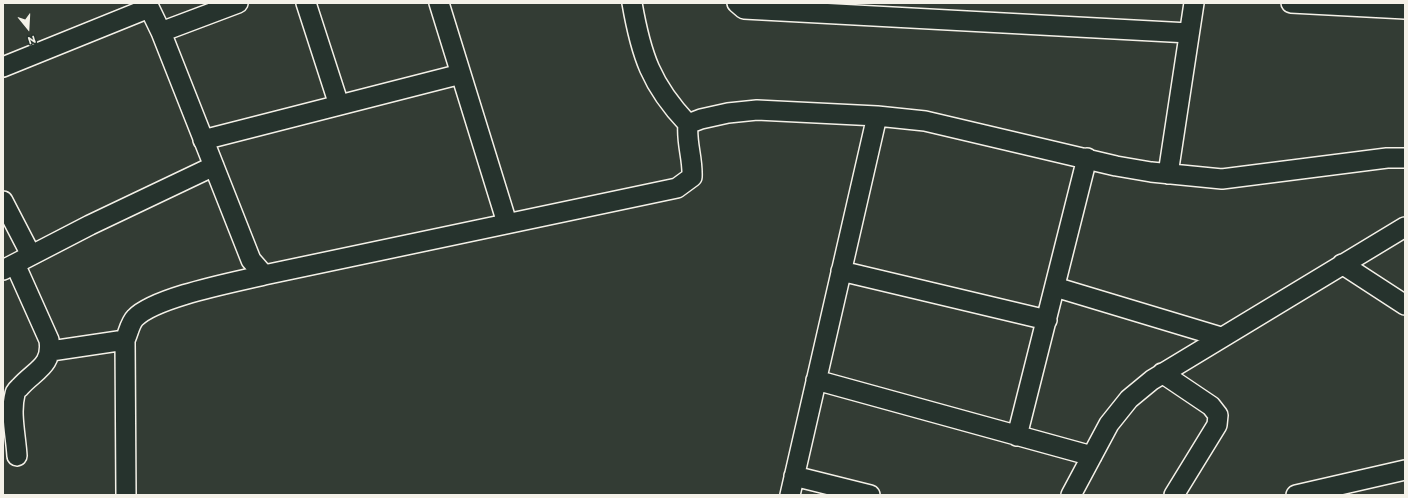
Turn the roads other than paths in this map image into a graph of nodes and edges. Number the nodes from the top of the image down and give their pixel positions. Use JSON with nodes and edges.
{"nodes":[{"id":1,"x":238,"y":3,"type":"edge"},
{"id":2,"x":306,"y":3,"type":"edge"},
{"id":3,"x":439,"y":3,"type":"edge"},
{"id":4,"x":632,"y":3,"type":"edge"},
{"id":5,"x":737,"y":3,"type":"edge"},
{"id":6,"x":1194,"y":3,"type":"edge"},
{"id":7,"x":1291,"y":3,"type":"edge"},
{"id":8,"x":148,"y":6,"type":"edge"},
{"id":9,"x":1405,"y":9,"type":"edge"},
{"id":10,"x":161,"y":32,"type":"junction"},
{"id":11,"x":1189,"y":32,"type":"junction"},
{"id":12,"x":3,"y":67,"type":"edge"},
{"id":13,"x":461,"y":74,"type":"junction"},
{"id":14,"x":339,"y":105,"type":"junction"},
{"id":15,"x":877,"y":116,"type":"junction"},
{"id":16,"x":688,"y":124,"type":"junction"},
{"id":17,"x":203,"y":140,"type":"junction"},
{"id":18,"x":1087,"y":158,"type":"junction"},
{"id":19,"x":1405,"y":158,"type":"edge"},
{"id":20,"x":214,"y":166,"type":"junction"},
{"id":21,"x":1168,"y":174,"type":"junction"},
{"id":22,"x":3,"y":201,"type":"edge"},
{"id":23,"x":507,"y":223,"type":"junction"},
{"id":24,"x":1405,"y":227,"type":"edge"},
{"id":25,"x":16,"y":263,"type":"edge"},
{"id":26,"x":1342,"y":264,"type":"junction"},
{"id":27,"x":841,"y":271,"type":"junction"},
{"id":28,"x":264,"y":275,"type":"junction"},
{"id":29,"x":1055,"y":287,"type":"junction"},
{"id":30,"x":1405,"y":305,"type":"edge"},
{"id":31,"x":1047,"y":320,"type":"junction"},
{"id":32,"x":1221,"y":337,"type":"junction"},
{"id":33,"x":125,"y":340,"type":"junction"},
{"id":34,"x":50,"y":351,"type":"junction"},
{"id":35,"x":1162,"y":373,"type":"junction"},
{"id":36,"x":816,"y":380,"type":"junction"},
{"id":37,"x":1018,"y":436,"type":"junction"},
{"id":38,"x":17,"y":456,"type":"dead end"},
{"id":39,"x":1092,"y":456,"type":"junction"},
{"id":40,"x":1405,"y":470,"type":"edge"},
{"id":41,"x":794,"y":476,"type":"junction"},
{"id":42,"x":126,"y":495,"type":"edge"},
{"id":43,"x":790,"y":495,"type":"edge"},
{"id":44,"x":870,"y":495,"type":"edge"},
{"id":45,"x":1071,"y":495,"type":"edge"},
{"id":46,"x":1174,"y":495,"type":"edge"},
{"id":47,"x":1296,"y":495,"type":"edge"}],
"edges":[{"from":1,"to":10,"type":"street"},
{"from":2,"to":14,"type":"street"},
{"from":3,"to":13,"type":"street"},
{"from":4,"to":16,"type":"street"},
{"from":5,"to":11,"type":"street"},
{"from":6,"to":11,"type":"street"},
{"from":7,"to":9,"type":"street"},
{"from":8,"to":10,"type":"street"},
{"from":8,"to":12,"type":"street"},
{"from":10,"to":17,"type":"street"},
{"from":11,"to":21,"type":"street"},
{"from":13,"to":14,"type":"street"},
{"from":13,"to":23,"type":"street"},
{"from":14,"to":17,"type":"street"},
{"from":15,"to":16,"type":"street"},
{"from":15,"to":18,"type":"street"},
{"from":15,"to":27,"type":"street"},
{"from":16,"to":23,"type":"street"},
{"from":17,"to":20,"type":"street"},
{"from":18,"to":21,"type":"street"},
{"from":18,"to":29,"type":"street"},
{"from":19,"to":21,"type":"street"},
{"from":20,"to":25,"type":"street"},
{"from":20,"to":28,"type":"street"},
{"from":22,"to":25,"type":"street"},
{"from":23,"to":28,"type":"street"},
{"from":24,"to":26,"type":"street"},
{"from":25,"to":34,"type":"street"},
{"from":26,"to":30,"type":"street"},
{"from":26,"to":32,"type":"street"},
{"from":27,"to":31,"type":"street"},
{"from":27,"to":36,"type":"street"},
{"from":28,"to":33,"type":"street"},
{"from":29,"to":31,"type":"street"},
{"from":29,"to":32,"type":"street"},
{"from":31,"to":37,"type":"street"},
{"from":32,"to":35,"type":"street"},
{"from":33,"to":34,"type":"street"},
{"from":33,"to":42,"type":"street"},
{"from":34,"to":38,"type":"street"},
{"from":35,"to":39,"type":"street"},
{"from":35,"to":46,"type":"street"},
{"from":36,"to":37,"type":"street"},
{"from":36,"to":41,"type":"street"},
{"from":37,"to":39,"type":"street"},
{"from":39,"to":45,"type":"street"},
{"from":40,"to":47,"type":"street"},
{"from":41,"to":43,"type":"street"},
{"from":41,"to":44,"type":"street"}]}
